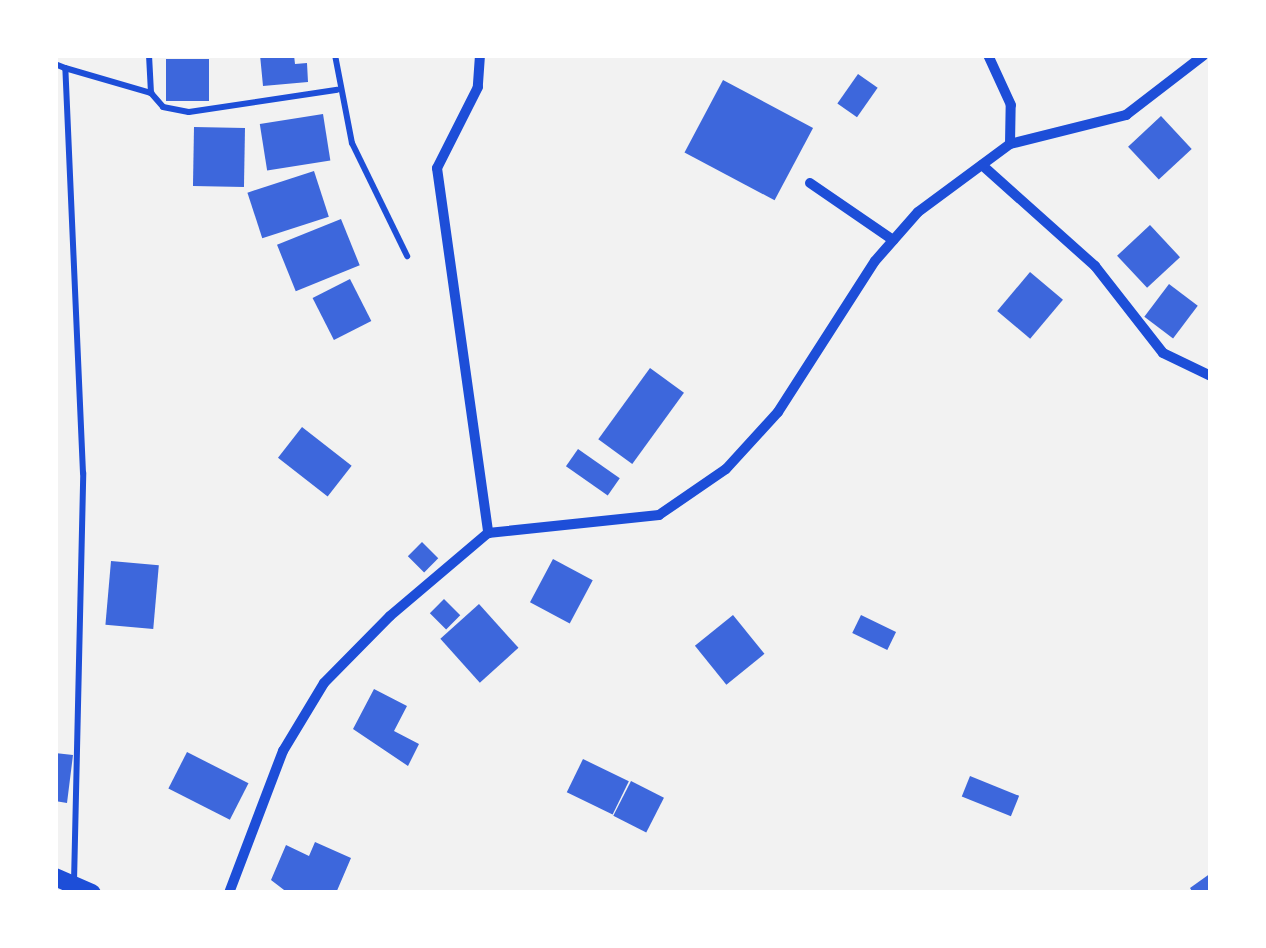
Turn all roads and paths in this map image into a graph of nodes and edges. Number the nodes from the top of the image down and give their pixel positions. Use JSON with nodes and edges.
{"nodes":[{"id":1,"x":149,"y":55,"type":"edge"},
{"id":2,"x":334,"y":55,"type":"edge"},
{"id":3,"x":480,"y":55,"type":"edge"},
{"id":4,"x":988,"y":55,"type":"edge"},
{"id":5,"x":1204,"y":55,"type":"edge"},
{"id":6,"x":55,"y":64,"type":"edge"},
{"id":7,"x":65,"y":68,"type":"junction"},
{"id":8,"x":337,"y":90,"type":"junction"},
{"id":9,"x":151,"y":94,"type":"junction"},
{"id":10,"x":1010,"y":144,"type":"junction"},
{"id":11,"x":982,"y":165,"type":"junction"},
{"id":12,"x":810,"y":183,"type":"dead end"},
{"id":13,"x":893,"y":240,"type":"junction"},
{"id":14,"x":407,"y":256,"type":"dead end"},
{"id":15,"x":1211,"y":376,"type":"edge"},
{"id":16,"x":488,"y":533,"type":"junction"},
{"id":17,"x":55,"y":877,"type":"edge"},
{"id":18,"x":74,"y":884,"type":"junction"},
{"id":19,"x":92,"y":893,"type":"edge"},
{"id":20,"x":230,"y":893,"type":"edge"}],
"edges":[{"from":1,"to":9,"type":"lane"},
{"from":2,"to":8,"type":"lane"},
{"from":3,"to":16,"type":"street"},
{"from":4,"to":10,"type":"street"},
{"from":5,"to":10,"type":"street"},
{"from":6,"to":7,"type":"lane"},
{"from":7,"to":9,"type":"lane"},
{"from":7,"to":18,"type":"lane"},
{"from":8,"to":9,"type":"lane"},
{"from":8,"to":14,"type":"lane"},
{"from":10,"to":11,"type":"street"},
{"from":11,"to":13,"type":"street"},
{"from":11,"to":15,"type":"street"},
{"from":12,"to":13,"type":"street"},
{"from":13,"to":16,"type":"street"},
{"from":16,"to":20,"type":"street"},
{"from":17,"to":18,"type":"street"},
{"from":18,"to":19,"type":"street"}]}
